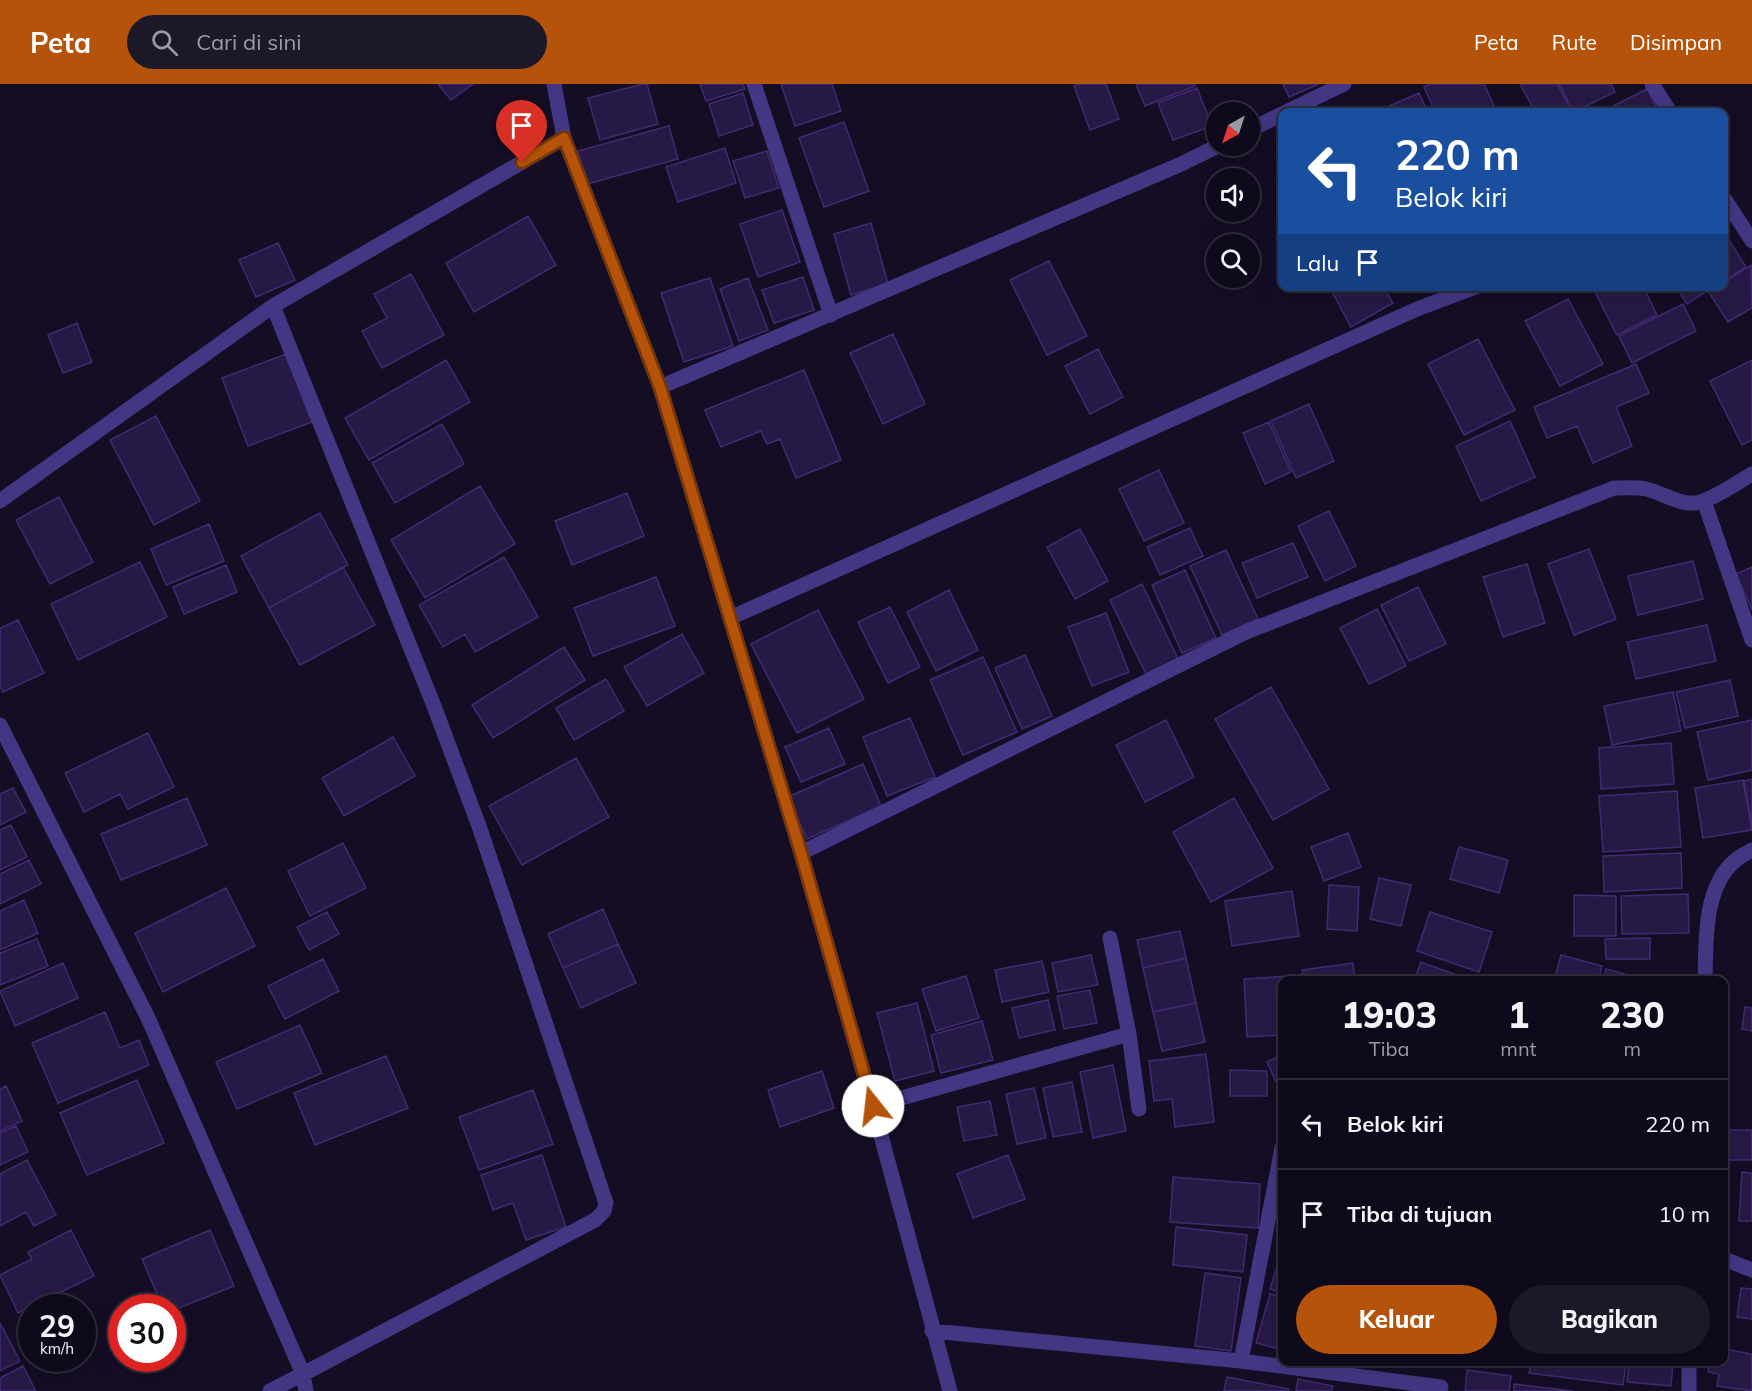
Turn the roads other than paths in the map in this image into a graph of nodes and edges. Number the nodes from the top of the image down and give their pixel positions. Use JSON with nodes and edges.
{"nodes":[{"id":1,"x":554,"y":84,"type":"edge"},
{"id":2,"x":754,"y":84,"type":"edge"},
{"id":3,"x":1344,"y":84,"type":"edge"},
{"id":4,"x":1652,"y":84,"type":"edge"},
{"id":5,"x":1294,"y":108,"type":"edge"},
{"id":6,"x":1667,"y":108,"type":"edge"},
{"id":7,"x":1278,"y":116,"type":"edge"},
{"id":8,"x":1260,"y":125,"type":"edge"},
{"id":9,"x":564,"y":138,"type":"junction"},
{"id":10,"x":1206,"y":152,"type":"edge"},
{"id":11,"x":1728,"y":204,"type":"edge"},
{"id":12,"x":1752,"y":241,"type":"edge"},
{"id":13,"x":1465,"y":291,"type":"edge"},
{"id":14,"x":273,"y":306,"type":"junction"},
{"id":15,"x":831,"y":315,"type":"junction"},
{"id":16,"x":660,"y":387,"type":"junction"},
{"id":17,"x":1752,"y":474,"type":"edge"},
{"id":18,"x":0,"y":501,"type":"edge"},
{"id":19,"x":1704,"y":501,"type":"junction"},
{"id":20,"x":730,"y":618,"type":"junction"},
{"id":21,"x":1752,"y":640,"type":"edge"},
{"id":22,"x":0,"y":725,"type":"edge"},
{"id":23,"x":1752,"y":850,"type":"edge"},
{"id":24,"x":801,"y":853,"type":"junction"},
{"id":25,"x":1110,"y":938,"type":"dead end"},
{"id":26,"x":1705,"y":976,"type":"edge"},
{"id":27,"x":1129,"y":1034,"type":"junction"},
{"id":28,"x":873,"y":1106,"type":"junction"},
{"id":29,"x":1139,"y":1109,"type":"dead end"},
{"id":30,"x":1278,"y":1169,"type":"edge"},
{"id":31,"x":1728,"y":1261,"type":"edge"},
{"id":32,"x":1752,"y":1270,"type":"edge"},
{"id":33,"x":932,"y":1331,"type":"junction"},
{"id":34,"x":1241,"y":1361,"type":"junction"},
{"id":35,"x":1278,"y":1366,"type":"edge"},
{"id":36,"x":1279,"y":1366,"type":"edge"},
{"id":37,"x":1689,"y":1366,"type":"edge"},
{"id":38,"x":303,"y":1374,"type":"junction"},
{"id":39,"x":1441,"y":1387,"type":"dead end"},
{"id":40,"x":270,"y":1391,"type":"edge"},
{"id":41,"x":306,"y":1391,"type":"edge"},
{"id":42,"x":950,"y":1391,"type":"edge"},
{"id":43,"x":1689,"y":1391,"type":"edge"}],
"edges":[{"from":1,"to":9,"type":"street"},
{"from":2,"to":15,"type":"street"},
{"from":3,"to":5,"type":"street"},
{"from":4,"to":6,"type":"street"},
{"from":7,"to":8,"type":"street"},
{"from":9,"to":14,"type":"street"},
{"from":9,"to":16,"type":"street"},
{"from":10,"to":15,"type":"street"},
{"from":11,"to":12,"type":"street"},
{"from":13,"to":20,"type":"street"},
{"from":14,"to":18,"type":"street"},
{"from":14,"to":38,"type":"street"},
{"from":15,"to":16,"type":"street"},
{"from":16,"to":20,"type":"street"},
{"from":17,"to":19,"type":"street"},
{"from":19,"to":21,"type":"street"},
{"from":19,"to":24,"type":"street"},
{"from":20,"to":24,"type":"street"},
{"from":22,"to":38,"type":"street"},
{"from":23,"to":26,"type":"street"},
{"from":24,"to":28,"type":"street"},
{"from":25,"to":27,"type":"street"},
{"from":27,"to":28,"type":"street"},
{"from":27,"to":29,"type":"street"},
{"from":28,"to":33,"type":"street"},
{"from":30,"to":34,"type":"street"},
{"from":31,"to":32,"type":"street"},
{"from":33,"to":34,"type":"street"},
{"from":33,"to":42,"type":"street"},
{"from":34,"to":35,"type":"street"},
{"from":36,"to":39,"type":"street"},
{"from":37,"to":43,"type":"street"},
{"from":38,"to":40,"type":"street"},
{"from":38,"to":41,"type":"street"}]}
